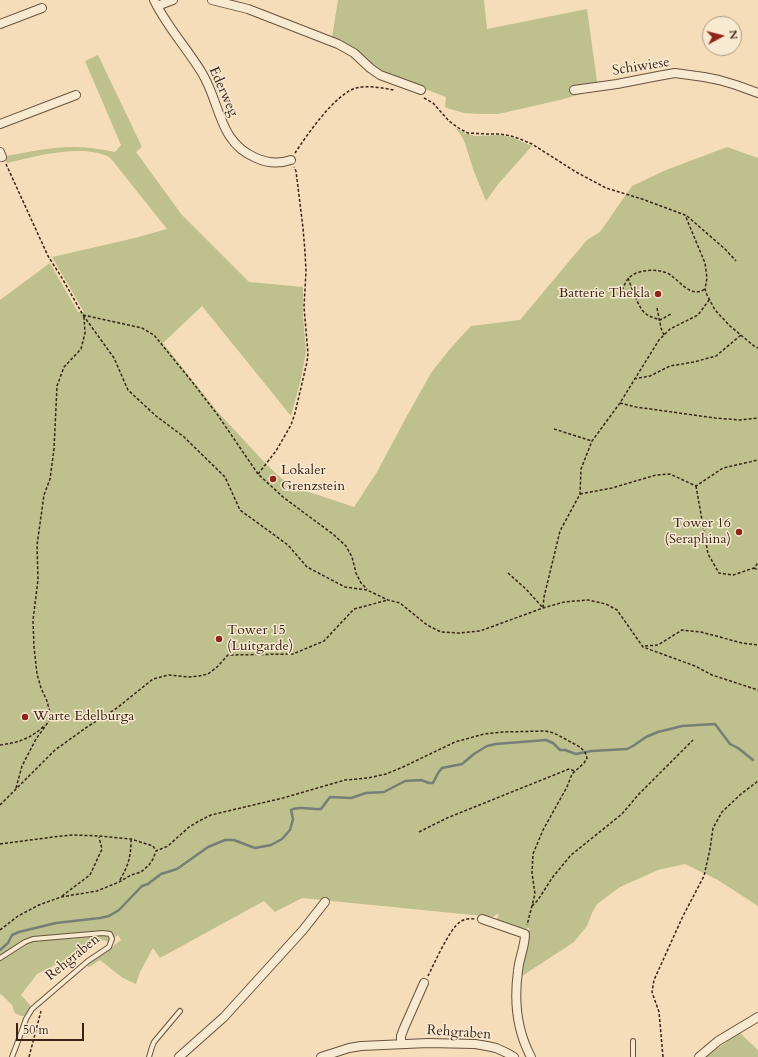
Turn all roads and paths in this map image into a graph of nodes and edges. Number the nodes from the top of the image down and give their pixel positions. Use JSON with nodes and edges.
{"nodes":[{"id":1,"x":173,"y":0,"type":"edge"},
{"id":2,"x":212,"y":0,"type":"edge"},
{"id":3,"x":155,"y":3,"type":"edge"},
{"id":4,"x":42,"y":8,"type":"dead end"},
{"id":5,"x":0,"y":24,"type":"edge"},
{"id":6,"x":399,"y":90,"type":"dead end"},
{"id":7,"x":421,"y":90,"type":"joint"},
{"id":8,"x":574,"y":90,"type":"dead end"},
{"id":9,"x":758,"y":93,"type":"edge"},
{"id":10,"x":76,"y":95,"type":"dead end"},
{"id":11,"x":0,"y":124,"type":"edge"},
{"id":12,"x":1,"y":154,"type":"edge"},
{"id":13,"x":291,"y":160,"type":"junction"},
{"id":14,"x":686,"y":215,"type":"junction"},
{"id":15,"x":736,"y":261,"type":"dead end"},
{"id":16,"x":628,"y":278,"type":"junction"},
{"id":17,"x":705,"y":289,"type":"junction"},
{"id":18,"x":622,"y":290,"type":"dead end"},
{"id":19,"x":709,"y":300,"type":"junction"},
{"id":20,"x":657,"y":308,"type":"dead end"},
{"id":21,"x":671,"y":314,"type":"dead end"},
{"id":22,"x":84,"y":316,"type":"junction"},
{"id":23,"x":660,"y":320,"type":"junction"},
{"id":24,"x":664,"y":335,"type":"junction"},
{"id":25,"x":741,"y":335,"type":"junction"},
{"id":26,"x":758,"y":348,"type":"edge"},
{"id":27,"x":634,"y":380,"type":"junction"},
{"id":28,"x":620,"y":403,"type":"junction"},
{"id":29,"x":758,"y":418,"type":"edge"},
{"id":30,"x":554,"y":429,"type":"dead end"},
{"id":31,"x":592,"y":441,"type":"junction"},
{"id":32,"x":758,"y":460,"type":"edge"},
{"id":33,"x":258,"y":474,"type":"junction"},
{"id":34,"x":696,"y":486,"type":"junction"},
{"id":35,"x":580,"y":494,"type":"junction"},
{"id":36,"x":758,"y":563,"type":"edge"},
{"id":37,"x":754,"y":568,"type":"junction"},
{"id":38,"x":758,"y":570,"type":"edge"},
{"id":39,"x":508,"y":573,"type":"dead end"},
{"id":40,"x":367,"y":590,"type":"junction"},
{"id":41,"x":388,"y":600,"type":"junction"},
{"id":42,"x":543,"y":608,"type":"junction"},
{"id":43,"x":758,"y":645,"type":"edge"},
{"id":44,"x":643,"y":646,"type":"junction"},
{"id":45,"x":758,"y":690,"type":"edge"},
{"id":46,"x":49,"y":721,"type":"junction"},
{"id":47,"x":693,"y":740,"type":"dead end"},
{"id":48,"x":0,"y":744,"type":"edge"},
{"id":49,"x":575,"y":771,"type":"junction"},
{"id":50,"x":758,"y":781,"type":"edge"},
{"id":51,"x":16,"y":788,"type":"junction"},
{"id":52,"x":0,"y":805,"type":"edge"},
{"id":53,"x":419,"y":832,"type":"dead end"},
{"id":54,"x":99,"y":836,"type":"junction"},
{"id":55,"x":131,"y":839,"type":"junction"},
{"id":56,"x":0,"y":844,"type":"edge"},
{"id":57,"x":156,"y":851,"type":"junction"},
{"id":58,"x":119,"y":882,"type":"junction"},
{"id":59,"x":61,"y":897,"type":"junction"},
{"id":60,"x":324,"y":902,"type":"dead end"},
{"id":61,"x":532,"y":906,"type":"junction"},
{"id":62,"x":482,"y":919,"type":"joint"},
{"id":63,"x":0,"y":930,"type":"edge"},
{"id":64,"x":524,"y":934,"type":"junction"},
{"id":65,"x":0,"y":958,"type":"edge"},
{"id":66,"x":424,"y":982,"type":"joint"},
{"id":67,"x":42,"y":1010,"type":"dead end"},
{"id":68,"x":180,"y":1011,"type":"dead end"},
{"id":69,"x":758,"y":1017,"type":"edge"},
{"id":70,"x":633,"y":1041,"type":"dead end"},
{"id":71,"x":401,"y":1044,"type":"junction"},
{"id":72,"x":12,"y":1057,"type":"edge"},
{"id":73,"x":29,"y":1057,"type":"edge"},
{"id":74,"x":149,"y":1057,"type":"edge"},
{"id":75,"x":179,"y":1057,"type":"edge"},
{"id":76,"x":321,"y":1057,"type":"edge"},
{"id":77,"x":514,"y":1057,"type":"edge"},
{"id":78,"x":531,"y":1057,"type":"edge"},
{"id":79,"x":633,"y":1057,"type":"edge"},
{"id":80,"x":663,"y":1057,"type":"edge"},
{"id":81,"x":699,"y":1057,"type":"edge"}],
"edges":[{"from":1,"to":3,"type":"street"},
{"from":2,"to":7,"type":"street"},
{"from":3,"to":13,"type":"street","name":"Ederweg"},
{"from":4,"to":5,"type":"street"},
{"from":6,"to":13,"type":"path"},
{"from":7,"to":14,"type":"path"},
{"from":8,"to":9,"type":"street","name":"Schiwiese"},
{"from":10,"to":11,"type":"street"},
{"from":12,"to":22,"type":"path"},
{"from":13,"to":33,"type":"path"},
{"from":14,"to":15,"type":"path"},
{"from":14,"to":17,"type":"path"},
{"from":16,"to":17,"type":"path"},
{"from":16,"to":18,"type":"path"},
{"from":16,"to":23,"type":"path"},
{"from":17,"to":19,"type":"path"},
{"from":19,"to":24,"type":"path"},
{"from":19,"to":25,"type":"path"},
{"from":20,"to":23,"type":"path"},
{"from":21,"to":23,"type":"path"},
{"from":22,"to":33,"type":"path"},
{"from":22,"to":40,"type":"path"},
{"from":22,"to":46,"type":"path"},
{"from":23,"to":24,"type":"path"},
{"from":24,"to":27,"type":"path"},
{"from":25,"to":26,"type":"path"},
{"from":25,"to":27,"type":"path"},
{"from":27,"to":28,"type":"path"},
{"from":28,"to":29,"type":"path"},
{"from":28,"to":31,"type":"path"},
{"from":30,"to":31,"type":"path"},
{"from":31,"to":35,"type":"path"},
{"from":32,"to":34,"type":"path"},
{"from":33,"to":40,"type":"path"},
{"from":34,"to":35,"type":"path"},
{"from":34,"to":37,"type":"path"},
{"from":35,"to":42,"type":"path"},
{"from":36,"to":37,"type":"path"},
{"from":37,"to":38,"type":"path"},
{"from":39,"to":42,"type":"path"},
{"from":40,"to":41,"type":"path"},
{"from":41,"to":42,"type":"path"},
{"from":41,"to":51,"type":"path"},
{"from":42,"to":44,"type":"path"},
{"from":43,"to":44,"type":"path"},
{"from":44,"to":45,"type":"path"},
{"from":46,"to":48,"type":"path"},
{"from":46,"to":51,"type":"path"},
{"from":47,"to":61,"type":"path"},
{"from":49,"to":53,"type":"path"},
{"from":49,"to":57,"type":"path"},
{"from":49,"to":61,"type":"path"},
{"from":50,"to":80,"type":"path"},
{"from":51,"to":52,"type":"path"},
{"from":54,"to":55,"type":"path"},
{"from":54,"to":56,"type":"path"},
{"from":54,"to":59,"type":"path"},
{"from":55,"to":57,"type":"path"},
{"from":55,"to":58,"type":"path"},
{"from":57,"to":58,"type":"path"},
{"from":58,"to":59,"type":"path"},
{"from":59,"to":63,"type":"path"},
{"from":60,"to":75,"type":"street"},
{"from":61,"to":64,"type":"path"},
{"from":62,"to":64,"type":"street"},
{"from":62,"to":66,"type":"path"},
{"from":64,"to":78,"type":"street"},
{"from":65,"to":72,"type":"lane","name":"Rehgraben"},
{"from":66,"to":71,"type":"street","name":"Rehgraben"},
{"from":67,"to":73,"type":"path"},
{"from":68,"to":74,"type":"lane"},
{"from":69,"to":81,"type":"street"},
{"from":70,"to":79,"type":"lane"},
{"from":71,"to":76,"type":"street","name":"Rehgraben"},
{"from":71,"to":77,"type":"street","name":"Rehgraben"}]}
